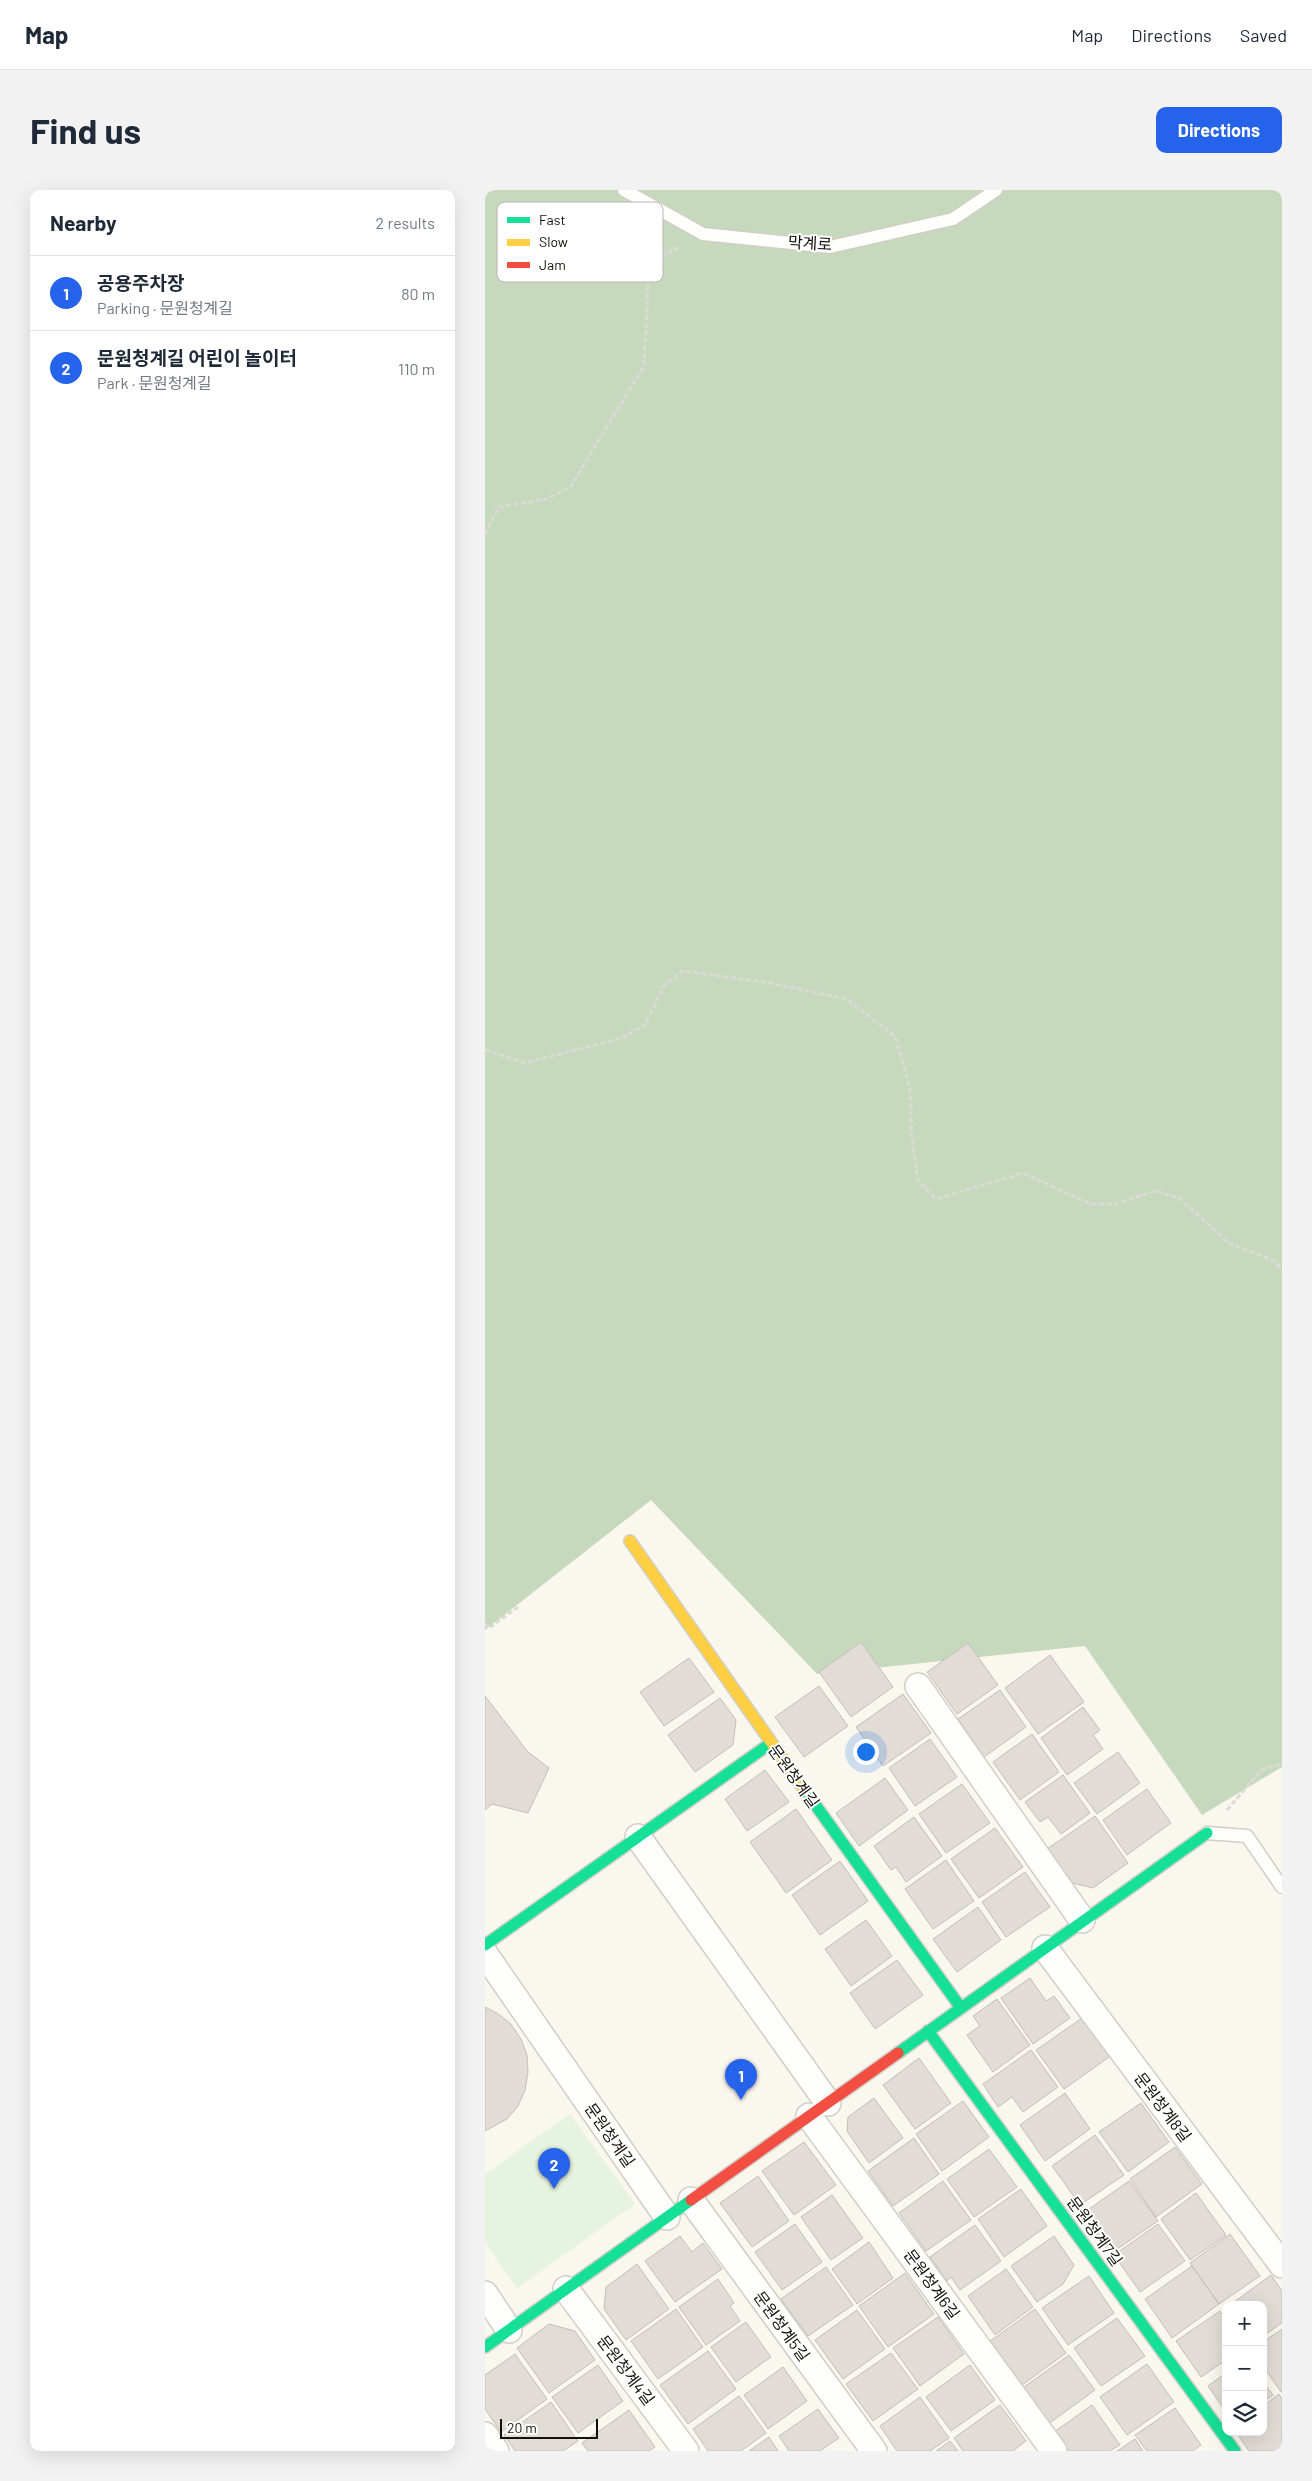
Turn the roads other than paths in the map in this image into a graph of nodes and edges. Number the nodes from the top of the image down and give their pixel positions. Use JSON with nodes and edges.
{"nodes":[{"id":1,"x":624,"y":190,"type":"edge"},
{"id":2,"x":996,"y":190,"type":"edge"},
{"id":3,"x":646,"y":202,"type":"edge"},
{"id":4,"x":663,"y":212,"type":"edge"},
{"id":5,"x":630,"y":1542,"type":"dead end"},
{"id":6,"x":918,"y":1686,"type":"dead end"},
{"id":7,"x":771,"y":1743,"type":"junction"},
{"id":8,"x":1207,"y":1833,"type":"joint"},
{"id":9,"x":638,"y":1837,"type":"junction"},
{"id":10,"x":1282,"y":1887,"type":"edge"},
{"id":11,"x":1082,"y":1920,"type":"junction"},
{"id":12,"x":485,"y":1945,"type":"edge"},
{"id":13,"x":1045,"y":1948,"type":"junction"},
{"id":14,"x":485,"y":1954,"type":"edge"},
{"id":15,"x":961,"y":2008,"type":"junction"},
{"id":16,"x":929,"y":2031,"type":"junction"},
{"id":17,"x":819,"y":2109,"type":"junction"},
{"id":18,"x":691,"y":2200,"type":"junction"},
{"id":19,"x":667,"y":2217,"type":"junction"},
{"id":20,"x":1282,"y":2265,"type":"edge"},
{"id":21,"x":566,"y":2289,"type":"junction"},
{"id":22,"x":485,"y":2294,"type":"edge"},
{"id":23,"x":509,"y":2330,"type":"junction"},
{"id":24,"x":485,"y":2347,"type":"edge"},
{"id":25,"x":485,"y":2435,"type":"edge"},
{"id":26,"x":497,"y":2451,"type":"edge"},
{"id":27,"x":687,"y":2451,"type":"edge"},
{"id":28,"x":874,"y":2451,"type":"edge"},
{"id":29,"x":1053,"y":2451,"type":"edge"},
{"id":30,"x":1235,"y":2451,"type":"edge"}],
"edges":[{"from":1,"to":3,"type":"lane","name":"막계로"},
{"from":2,"to":4,"type":"lane","name":"막계로"},
{"from":5,"to":7,"type":"street","name":"문원청계길"},
{"from":6,"to":11,"type":"street"},
{"from":7,"to":9,"type":"street"},
{"from":7,"to":15,"type":"street","name":"문원청계길"},
{"from":8,"to":10,"type":"lane"},
{"from":8,"to":11,"type":"street"},
{"from":9,"to":12,"type":"street"},
{"from":9,"to":17,"type":"street"},
{"from":11,"to":13,"type":"street"},
{"from":13,"to":15,"type":"street"},
{"from":13,"to":20,"type":"street","name":"문원청계8길"},
{"from":14,"to":19,"type":"street","name":"문원청계길"},
{"from":15,"to":16,"type":"street"},
{"from":16,"to":17,"type":"street"},
{"from":16,"to":30,"type":"street","name":"문원청계7길"},
{"from":17,"to":18,"type":"street"},
{"from":17,"to":29,"type":"street","name":"문원청계6길"},
{"from":18,"to":19,"type":"street"},
{"from":18,"to":28,"type":"street","name":"문원청계5길"},
{"from":19,"to":21,"type":"street"},
{"from":21,"to":23,"type":"street"},
{"from":21,"to":27,"type":"street","name":"문원청계4길"},
{"from":22,"to":23,"type":"street"},
{"from":23,"to":24,"type":"street"},
{"from":25,"to":26,"type":"street"}]}
